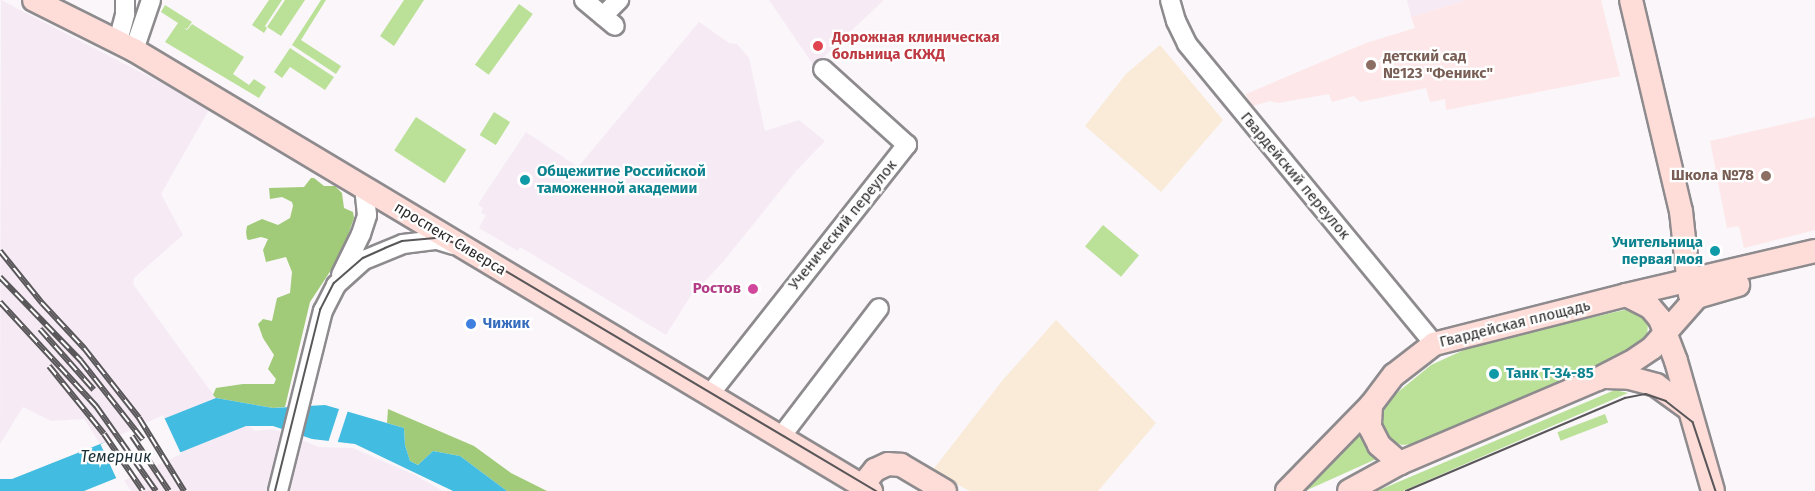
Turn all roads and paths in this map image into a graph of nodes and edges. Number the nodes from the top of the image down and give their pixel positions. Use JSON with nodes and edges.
{"nodes":[{"id":1,"x":34,"y":0,"type":"edge"},
{"id":2,"x":125,"y":0,"type":"edge"},
{"id":3,"x":151,"y":0,"type":"edge"},
{"id":4,"x":584,"y":0,"type":"edge"},
{"id":5,"x":619,"y":0,"type":"edge"},
{"id":6,"x":1170,"y":0,"type":"edge"},
{"id":7,"x":1631,"y":0,"type":"edge"},
{"id":8,"x":126,"y":45,"type":"junction"},
{"id":9,"x":823,"y":69,"type":"dead end"},
{"id":10,"x":364,"y":187,"type":"junction"},
{"id":11,"x":406,"y":212,"type":"junction"},
{"id":12,"x":403,"y":244,"type":"junction"},
{"id":13,"x":461,"y":247,"type":"junction"},
{"id":14,"x":1815,"y":251,"type":"edge"},
{"id":15,"x":1815,"y":267,"type":"edge"},
{"id":16,"x":1689,"y":280,"type":"junction"},
{"id":17,"x":336,"y":285,"type":"junction"},
{"id":18,"x":1626,"y":295,"type":"junction"},
{"id":19,"x":1690,"y":305,"type":"junction"},
{"id":20,"x":879,"y":308,"type":"dead end"},
{"id":21,"x":1666,"y":333,"type":"junction"},
{"id":22,"x":1434,"y":344,"type":"junction"},
{"id":23,"x":1603,"y":377,"type":"junction"},
{"id":24,"x":710,"y":394,"type":"junction"},
{"id":25,"x":1371,"y":405,"type":"junction"},
{"id":26,"x":1689,"y":409,"type":"junction"},
{"id":27,"x":780,"y":438,"type":"junction"},
{"id":28,"x":1400,"y":464,"type":"junction"},
{"id":29,"x":915,"y":473,"type":"junction"},
{"id":30,"x":866,"y":489,"type":"edge"},
{"id":31,"x":278,"y":491,"type":"edge"},
{"id":32,"x":936,"y":491,"type":"edge"},
{"id":33,"x":945,"y":491,"type":"edge"},
{"id":34,"x":1287,"y":491,"type":"edge"},
{"id":35,"x":1350,"y":491,"type":"edge"},
{"id":36,"x":1713,"y":491,"type":"edge"}],
"edges":[{"from":1,"to":8,"type":"main road","name":"проспект Сиверса"},
{"from":2,"to":8,"type":"street"},
{"from":3,"to":8,"type":"street"},
{"from":4,"to":5,"type":"street"},
{"from":6,"to":22,"type":"street","name":"Гвардейский переулок"},
{"from":7,"to":16,"type":"main road"},
{"from":8,"to":10,"type":"main road","name":"проспект Сиверса"},
{"from":9,"to":24,"type":"street","name":"Ученический переулок"},
{"from":10,"to":11,"type":"main road","name":"проспект Сиверса"},
{"from":10,"to":17,"type":"street"},
{"from":11,"to":12,"type":"street"},
{"from":11,"to":13,"type":"main road","name":"проспект Сиверса"},
{"from":12,"to":13,"type":"street"},
{"from":12,"to":17,"type":"street"},
{"from":13,"to":24,"type":"main road","name":"проспект Сиверса"},
{"from":14,"to":16,"type":"main road","name":"Гвардейская площадь"},
{"from":15,"to":19,"type":"main road"},
{"from":16,"to":18,"type":"main road","name":"Гвардейская площадь"},
{"from":16,"to":19,"type":"main road"},
{"from":17,"to":31,"type":"street"},
{"from":18,"to":21,"type":"main road"},
{"from":18,"to":22,"type":"main road","name":"Гвардейская площадь"},
{"from":19,"to":21,"type":"main road"},
{"from":20,"to":27,"type":"street"},
{"from":21,"to":23,"type":"main road"},
{"from":21,"to":26,"type":"main road"},
{"from":22,"to":25,"type":"main road","name":"Гвардейская площадь"},
{"from":23,"to":26,"type":"main road"},
{"from":23,"to":28,"type":"main road"},
{"from":24,"to":27,"type":"main road","name":"проспект Сиверса"},
{"from":25,"to":28,"type":"main road"},
{"from":25,"to":34,"type":"main road","name":"Гвардейская площадь"},
{"from":26,"to":36,"type":"main road"},
{"from":27,"to":30,"type":"main road","name":"проспект Сиверса"},
{"from":28,"to":35,"type":"main road"},
{"from":29,"to":30,"type":"main road"},
{"from":29,"to":32,"type":"main road"},
{"from":29,"to":33,"type":"main road"}]}
